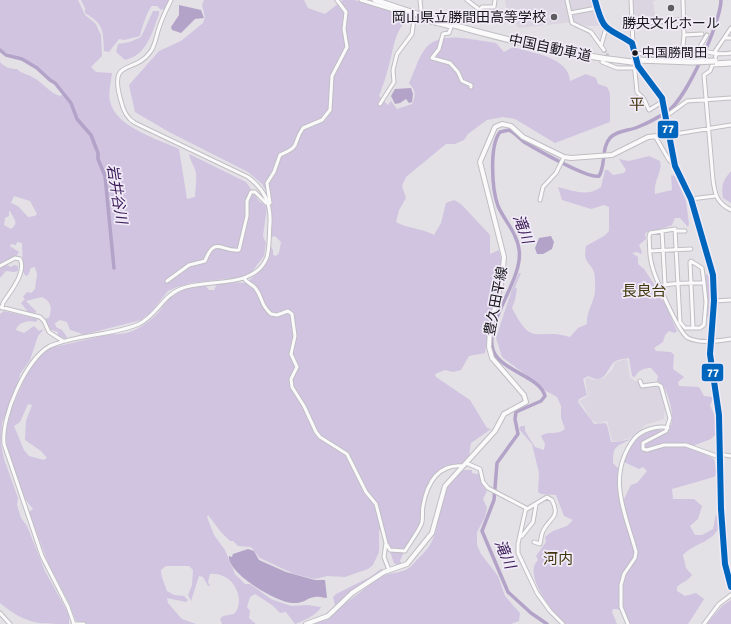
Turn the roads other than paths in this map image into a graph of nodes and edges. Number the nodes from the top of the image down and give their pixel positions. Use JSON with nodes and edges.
{"nodes":[{"id":1,"x":171,"y":0,"type":"edge"},
{"id":2,"x":337,"y":0,"type":"edge"},
{"id":3,"x":361,"y":0,"type":"edge"},
{"id":4,"x":375,"y":0,"type":"edge"},
{"id":5,"x":384,"y":0,"type":"edge"},
{"id":6,"x":420,"y":0,"type":"edge"},
{"id":7,"x":467,"y":0,"type":"edge"},
{"id":8,"x":495,"y":0,"type":"edge"},
{"id":9,"x":567,"y":0,"type":"edge"},
{"id":10,"x":595,"y":0,"type":"edge"},
{"id":11,"x":631,"y":0,"type":"edge"},
{"id":12,"x":683,"y":0,"type":"edge"},
{"id":13,"x":597,"y":8,"type":"junction"},
{"id":14,"x":421,"y":10,"type":"dead end"},
{"id":15,"x":480,"y":10,"type":"junction"},
{"id":16,"x":570,"y":13,"type":"junction"},
{"id":17,"x":419,"y":16,"type":"dead end"},
{"id":18,"x":474,"y":19,"type":"dead end"},
{"id":19,"x":685,"y":19,"type":"junction"},
{"id":20,"x":633,"y":25,"type":"junction"},
{"id":21,"x":606,"y":28,"type":"junction"},
{"id":22,"x":731,"y":28,"type":"edge"},
{"id":23,"x":702,"y":34,"type":"dead end"},
{"id":24,"x":684,"y":35,"type":"junction"},
{"id":25,"x":707,"y":35,"type":"dead end"},
{"id":26,"x":725,"y":38,"type":"junction"},
{"id":27,"x":731,"y":38,"type":"edge"},
{"id":28,"x":633,"y":44,"type":"junction"},
{"id":29,"x":601,"y":46,"type":"junction"},
{"id":30,"x":604,"y":50,"type":"tunnel mouth"},
{"id":31,"x":700,"y":50,"type":"junction"},
{"id":32,"x":715,"y":53,"type":"junction"},
{"id":33,"x":731,"y":53,"type":"edge"},
{"id":34,"x":682,"y":57,"type":"junction"},
{"id":35,"x":635,"y":59,"type":"junction"},
{"id":36,"x":602,"y":62,"type":"dead end"},
{"id":37,"x":731,"y":62,"type":"edge"},
{"id":38,"x":634,"y":68,"type":"junction"},
{"id":39,"x":471,"y":87,"type":"dead end"},
{"id":40,"x":731,"y":98,"type":"edge"},
{"id":41,"x":706,"y":100,"type":"junction"},
{"id":42,"x":663,"y":102,"type":"junction"},
{"id":43,"x":380,"y":104,"type":"dead end"},
{"id":44,"x":665,"y":116,"type":"junction"},
{"id":45,"x":731,"y":125,"type":"edge"},
{"id":46,"x":709,"y":128,"type":"junction"},
{"id":47,"x":669,"y":134,"type":"junction"},
{"id":48,"x":655,"y":136,"type":"junction"},
{"id":49,"x":563,"y":158,"type":"junction"},
{"id":50,"x":675,"y":166,"type":"junction"},
{"id":51,"x":715,"y":196,"type":"junction"},
{"id":52,"x":691,"y":199,"type":"junction"},
{"id":53,"x":540,"y":200,"type":"dead end"},
{"id":54,"x":269,"y":204,"type":"junction"},
{"id":55,"x":731,"y":210,"type":"edge"},
{"id":56,"x":675,"y":231,"type":"junction"},
{"id":57,"x":686,"y":231,"type":"dead end"},
{"id":58,"x":662,"y":232,"type":"junction"},
{"id":59,"x":691,"y":249,"type":"dead end"},
{"id":60,"x":663,"y":250,"type":"junction"},
{"id":61,"x":676,"y":250,"type":"junction"},
{"id":62,"x":650,"y":251,"type":"junction"},
{"id":63,"x":0,"y":266,"type":"edge"},
{"id":64,"x":244,"y":278,"type":"junction"},
{"id":65,"x":167,"y":282,"type":"dead end"},
{"id":66,"x":691,"y":283,"type":"junction"},
{"id":67,"x":704,"y":283,"type":"junction"},
{"id":68,"x":678,"y":284,"type":"junction"},
{"id":69,"x":665,"y":285,"type":"junction"},
{"id":70,"x":660,"y":286,"type":"junction"},
{"id":71,"x":731,"y":300,"type":"edge"},
{"id":72,"x":714,"y":301,"type":"junction"},
{"id":73,"x":1,"y":308,"type":"edge"},
{"id":74,"x":693,"y":328,"type":"junction"},
{"id":75,"x":731,"y":339,"type":"edge"},
{"id":76,"x":710,"y":341,"type":"junction"},
{"id":77,"x":63,"y":342,"type":"junction"},
{"id":78,"x":640,"y":381,"type":"dead end"},
{"id":79,"x":668,"y":428,"type":"junction"},
{"id":80,"x":719,"y":456,"type":"junction"},
{"id":81,"x":731,"y":456,"type":"edge"},
{"id":82,"x":465,"y":464,"type":"junction"},
{"id":83,"x":536,"y":504,"type":"junction"},
{"id":84,"x":527,"y":509,"type":"junction"},
{"id":85,"x":520,"y":537,"type":"junction"},
{"id":86,"x":534,"y":542,"type":"dead end"},
{"id":87,"x":386,"y":543,"type":"junction"},
{"id":88,"x":389,"y":570,"type":"junction"},
{"id":89,"x":731,"y":587,"type":"edge"},
{"id":90,"x":731,"y":595,"type":"edge"},
{"id":91,"x":0,"y":613,"type":"edge"},
{"id":92,"x":10,"y":624,"type":"edge"},
{"id":93,"x":75,"y":624,"type":"edge"},
{"id":94,"x":84,"y":624,"type":"edge"},
{"id":95,"x":306,"y":624,"type":"edge"},
{"id":96,"x":562,"y":624,"type":"edge"},
{"id":97,"x":628,"y":624,"type":"edge"},
{"id":98,"x":704,"y":624,"type":"edge"}],
"edges":[{"from":1,"to":54,"type":"street"},
{"from":2,"to":54,"type":"street"},
{"from":3,"to":43,"type":"street"},
{"from":4,"to":35,"type":"highway","name":"中国自動車道"},
{"from":5,"to":35,"type":"highway","name":"中国自動車道"},
{"from":6,"to":14,"type":"street"},
{"from":7,"to":15,"type":"street"},
{"from":8,"to":15,"type":"street"},
{"from":9,"to":16,"type":"street"},
{"from":10,"to":13,"type":"main road"},
{"from":11,"to":20,"type":"street"},
{"from":12,"to":19,"type":"street"},
{"from":13,"to":16,"type":"street"},
{"from":13,"to":21,"type":"main road"},
{"from":15,"to":18,"type":"street"},
{"from":16,"to":29,"type":"street"},
{"from":17,"to":39,"type":"street"},
{"from":19,"to":20,"type":"street"},
{"from":19,"to":24,"type":"street"},
{"from":20,"to":28,"type":"street"},
{"from":21,"to":28,"type":"main road"},
{"from":21,"to":29,"type":"street"},
{"from":22,"to":26,"type":"street"},
{"from":23,"to":24,"type":"street"},
{"from":24,"to":34,"type":"street"},
{"from":25,"to":31,"type":"street"},
{"from":26,"to":27,"type":"street"},
{"from":26,"to":32,"type":"street"},
{"from":28,"to":35,"type":"main road"},
{"from":29,"to":30,"type":"street"},
{"from":31,"to":32,"type":"street"},
{"from":31,"to":34,"type":"street"},
{"from":32,"to":33,"type":"street"},
{"from":32,"to":41,"type":"street"},
{"from":34,"to":35,"type":"street"},
{"from":35,"to":37,"type":"highway","name":"中国自動車道","bridge":true},
{"from":35,"to":38,"type":"street"},
{"from":35,"to":42,"type":"main road"},
{"from":36,"to":38,"type":"street"},
{"from":38,"to":42,"type":"street"},
{"from":40,"to":41,"type":"street"},
{"from":41,"to":44,"type":"street"},
{"from":41,"to":46,"type":"street"},
{"from":42,"to":44,"type":"main road"},
{"from":44,"to":47,"type":"main road"},
{"from":45,"to":46,"type":"street"},
{"from":46,"to":47,"type":"street"},
{"from":46,"to":51,"type":"street"},
{"from":47,"to":48,"type":"main road","name":"豊久田平線"},
{"from":47,"to":50,"type":"main road"},
{"from":48,"to":49,"type":"main road","name":"豊久田平線"},
{"from":48,"to":50,"type":"street"},
{"from":49,"to":53,"type":"street"},
{"from":49,"to":82,"type":"main road","name":"豊久田平線"},
{"from":50,"to":52,"type":"main road"},
{"from":51,"to":52,"type":"street"},
{"from":51,"to":55,"type":"street"},
{"from":52,"to":72,"type":"main road"},
{"from":54,"to":64,"type":"street"},
{"from":54,"to":65,"type":"street"},
{"from":56,"to":57,"type":"street"},
{"from":56,"to":58,"type":"street"},
{"from":56,"to":61,"type":"street"},
{"from":58,"to":60,"type":"street"},
{"from":58,"to":62,"type":"street"},
{"from":59,"to":61,"type":"street"},
{"from":60,"to":61,"type":"street"},
{"from":60,"to":62,"type":"street"},
{"from":60,"to":69,"type":"street"},
{"from":61,"to":68,"type":"street"},
{"from":62,"to":70,"type":"street"},
{"from":63,"to":73,"type":"street"},
{"from":64,"to":77,"type":"street"},
{"from":64,"to":87,"type":"street"},
{"from":66,"to":67,"type":"street"},
{"from":66,"to":67,"type":"street"},
{"from":66,"to":68,"type":"street"},
{"from":66,"to":74,"type":"street"},
{"from":67,"to":74,"type":"street"},
{"from":68,"to":69,"type":"street"},
{"from":68,"to":74,"type":"street"},
{"from":69,"to":70,"type":"street"},
{"from":70,"to":76,"type":"street"},
{"from":71,"to":72,"type":"street"},
{"from":72,"to":76,"type":"main road"},
{"from":73,"to":77,"type":"street"},
{"from":75,"to":76,"type":"street"},
{"from":76,"to":80,"type":"main road"},
{"from":77,"to":93,"type":"street"},
{"from":78,"to":79,"type":"street"},
{"from":79,"to":80,"type":"street"},
{"from":79,"to":97,"type":"street"},
{"from":80,"to":81,"type":"street"},
{"from":80,"to":89,"type":"main road"},
{"from":82,"to":84,"type":"street"},
{"from":82,"to":87,"type":"street"},
{"from":82,"to":88,"type":"main road","name":"豊久田平線"},
{"from":83,"to":84,"type":"street"},
{"from":83,"to":85,"type":"street"},
{"from":83,"to":86,"type":"street"},
{"from":84,"to":85,"type":"street"},
{"from":85,"to":96,"type":"street"},
{"from":87,"to":88,"type":"street"},
{"from":88,"to":95,"type":"main road","name":"豊久田平線"},
{"from":90,"to":98,"type":"street"},
{"from":91,"to":92,"type":"street"},
{"from":93,"to":94,"type":"street"}]}
